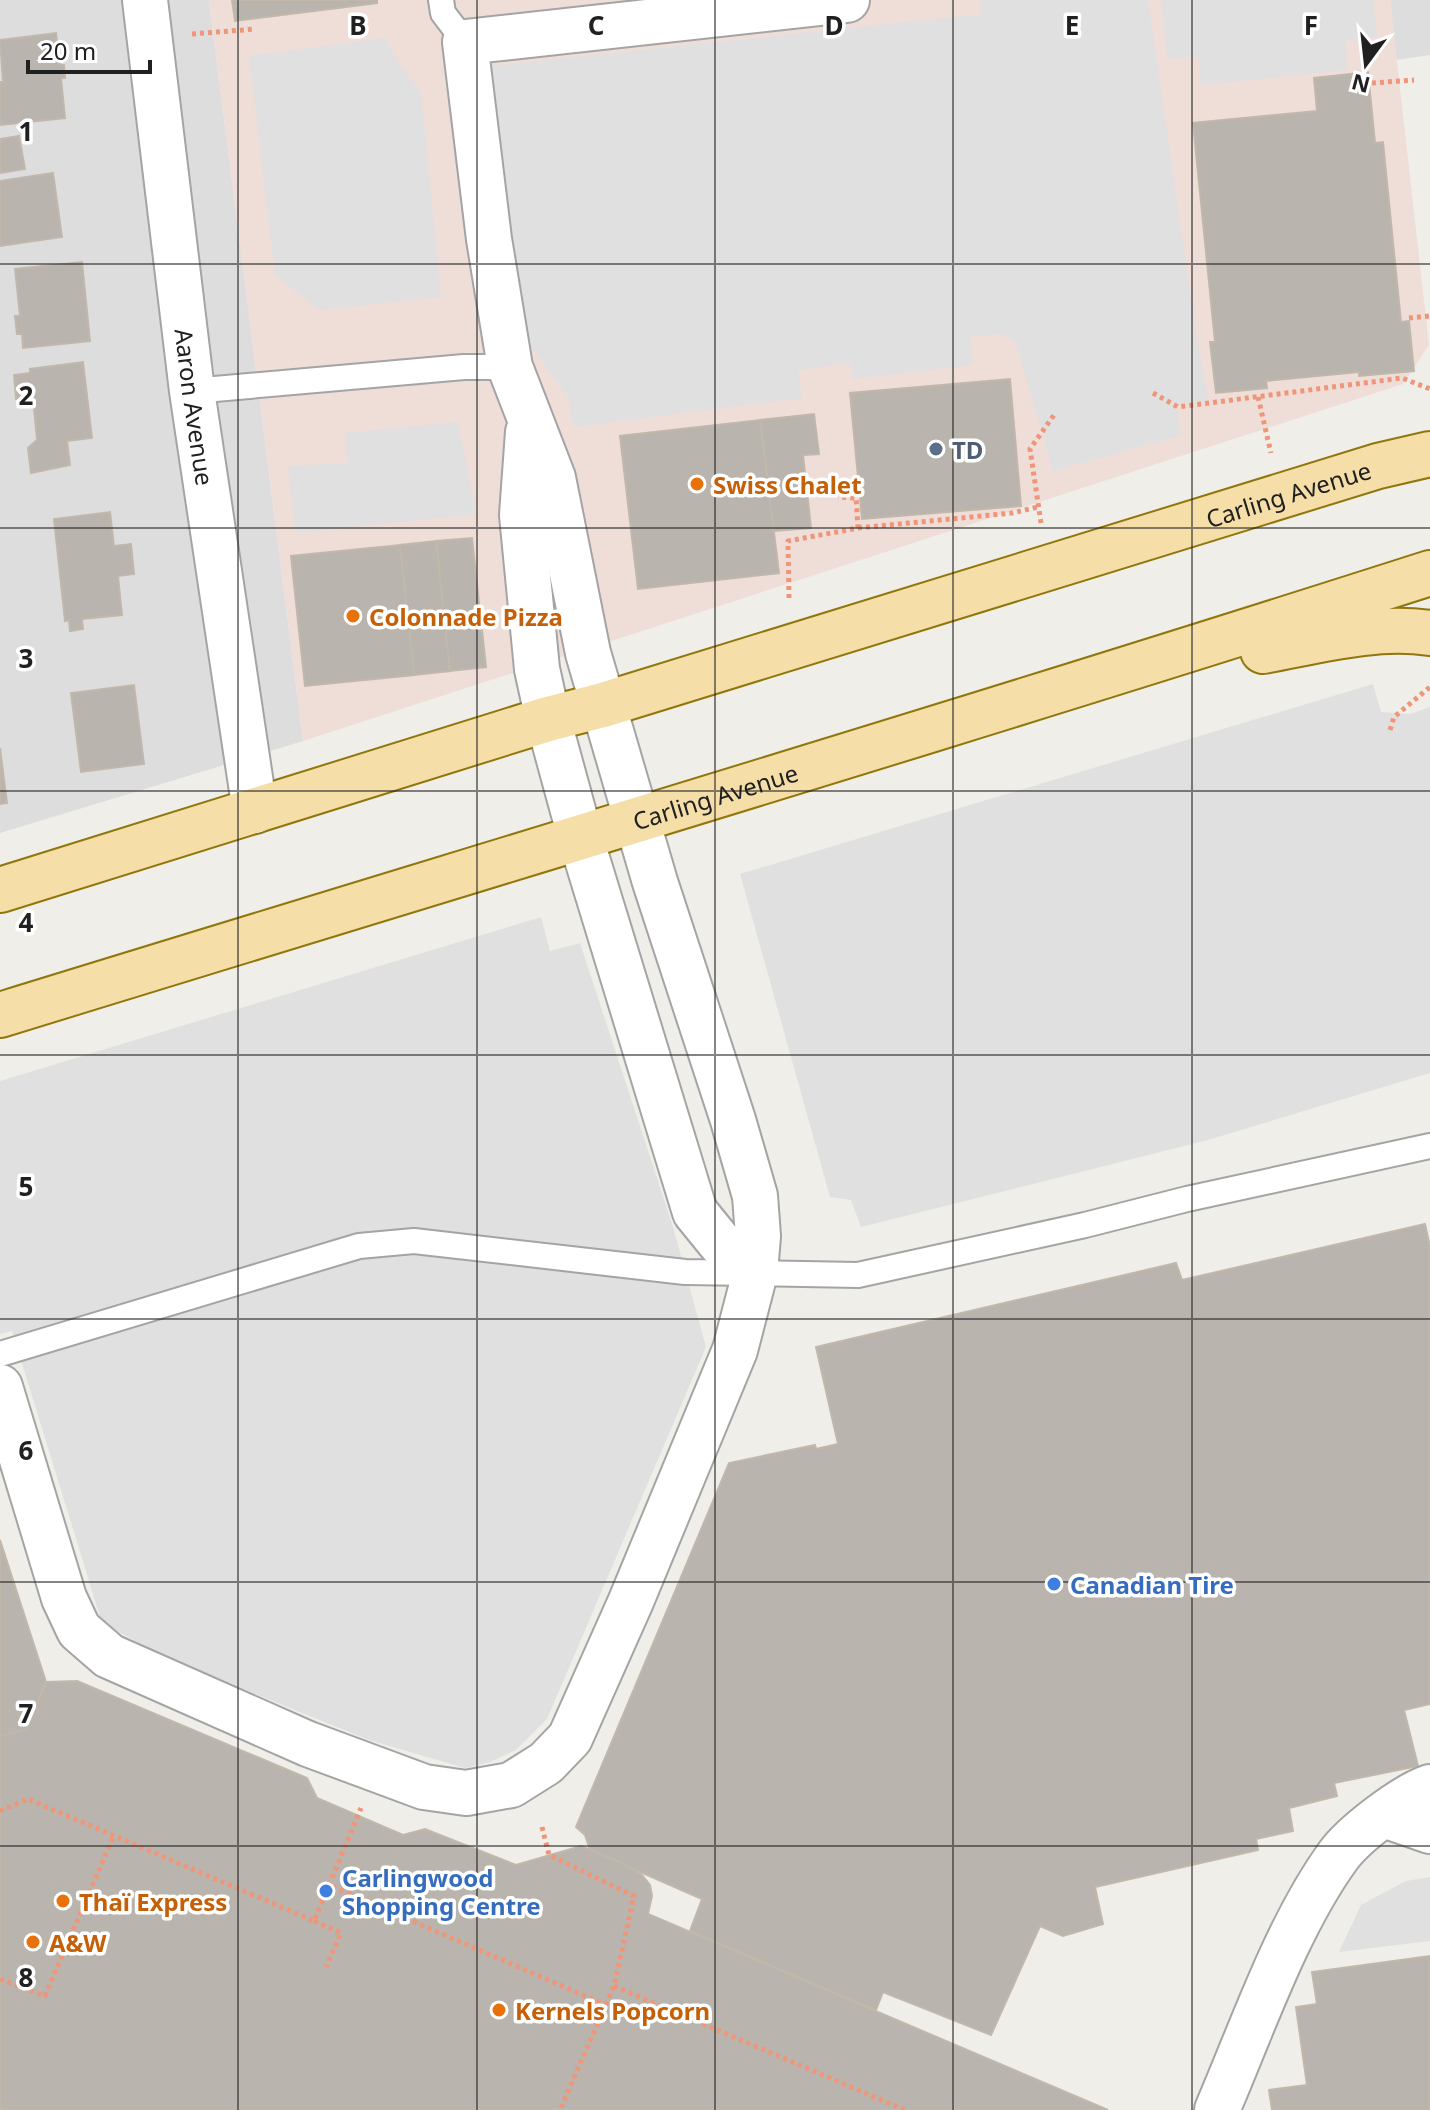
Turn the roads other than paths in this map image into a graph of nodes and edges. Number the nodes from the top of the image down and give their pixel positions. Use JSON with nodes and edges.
{"nodes":[{"id":1,"x":145,"y":0,"type":"edge"},
{"id":2,"x":441,"y":0,"type":"edge"},
{"id":3,"x":847,"y":0,"type":"edge"},
{"id":4,"x":465,"y":42,"type":"junction"},
{"id":5,"x":510,"y":367,"type":"junction"},
{"id":6,"x":192,"y":391,"type":"junction"},
{"id":7,"x":529,"y":420,"type":"junction"},
{"id":8,"x":1430,"y":454,"type":"edge"},
{"id":9,"x":1430,"y":573,"type":"edge"},
{"id":10,"x":1430,"y":633,"type":"edge"},
{"id":11,"x":1092,"y":682,"type":"junction"},
{"id":12,"x":603,"y":705,"type":"junction"},
{"id":13,"x":548,"y":719,"type":"junction"},
{"id":14,"x":255,"y":811,"type":"junction"},
{"id":15,"x":636,"y":819,"type":"junction"},
{"id":16,"x":580,"y":836,"type":"junction"},
{"id":17,"x":79,"y":866,"type":"junction"},
{"id":18,"x":0,"y":890,"type":"edge"},
{"id":19,"x":0,"y":913,"type":"edge"},
{"id":20,"x":2,"y":1017,"type":"edge"},
{"id":21,"x":1430,"y":1146,"type":"edge"},
{"id":22,"x":755,"y":1273,"type":"junction"},
{"id":23,"x":0,"y":1354,"type":"edge"},
{"id":24,"x":0,"y":1387,"type":"edge"},
{"id":25,"x":1430,"y":1787,"type":"edge"},
{"id":26,"x":1384,"y":1815,"type":"junction"},
{"id":27,"x":1430,"y":1831,"type":"edge"},
{"id":28,"x":1217,"y":2110,"type":"edge"}],
"edges":[{"from":1,"to":6,"type":"street","name":"Aaron Avenue"},
{"from":2,"to":4,"type":"lane"},
{"from":3,"to":4,"type":"street"},
{"from":4,"to":5,"type":"street"},
{"from":5,"to":6,"type":"lane"},
{"from":5,"to":7,"type":"street"},
{"from":6,"to":14,"type":"street","name":"Aaron Avenue"},
{"from":7,"to":12,"type":"street"},
{"from":7,"to":13,"type":"street"},
{"from":8,"to":12,"type":"main road","name":"Carling Avenue"},
{"from":9,"to":11,"type":"main road","name":"Carling Avenue"},
{"from":10,"to":11,"type":"main road"},
{"from":11,"to":15,"type":"main road","name":"Carling Avenue"},
{"from":12,"to":13,"type":"main road","name":"Carling Avenue"},
{"from":12,"to":15,"type":"street"},
{"from":13,"to":14,"type":"main road","name":"Carling Avenue"},
{"from":13,"to":16,"type":"street"},
{"from":14,"to":17,"type":"main road","name":"Carling Avenue"},
{"from":15,"to":16,"type":"main road","name":"Carling Avenue"},
{"from":15,"to":22,"type":"street"},
{"from":16,"to":20,"type":"main road","name":"Carling Avenue"},
{"from":16,"to":22,"type":"street"},
{"from":17,"to":18,"type":"main road","name":"Carling Avenue"},
{"from":17,"to":19,"type":"main road"},
{"from":21,"to":22,"type":"lane"},
{"from":22,"to":23,"type":"lane"},
{"from":22,"to":24,"type":"street"},
{"from":25,"to":26,"type":"street"},
{"from":26,"to":27,"type":"street"},
{"from":26,"to":28,"type":"street"}]}
